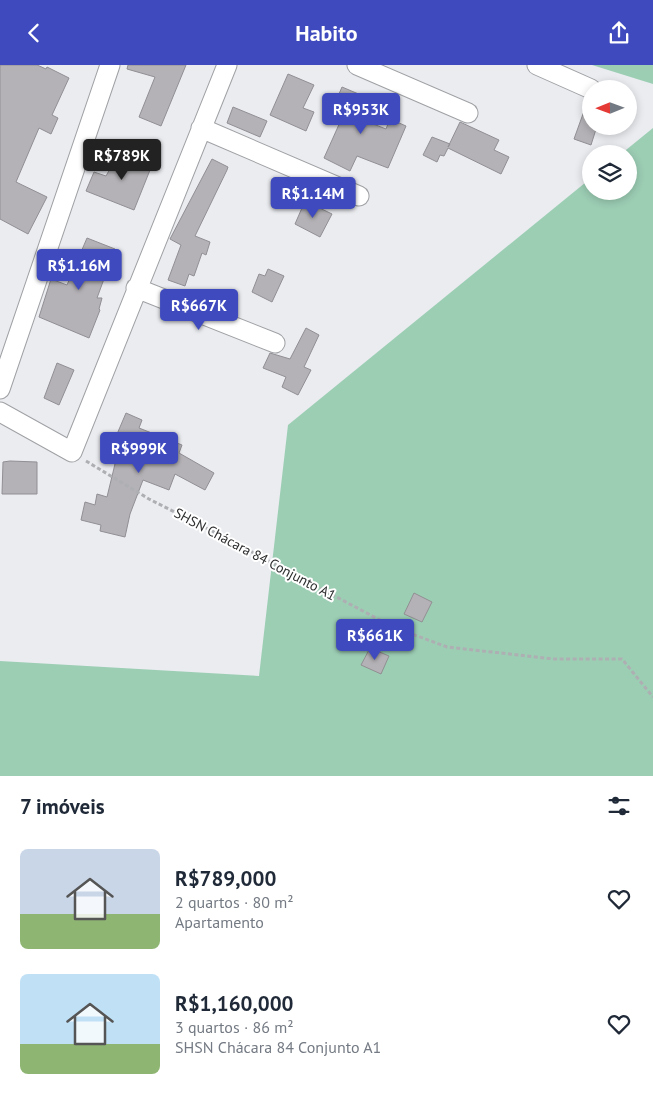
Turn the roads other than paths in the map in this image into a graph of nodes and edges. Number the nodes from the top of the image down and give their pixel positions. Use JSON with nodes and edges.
{"nodes":[{"id":1,"x":110,"y":65,"type":"edge"},
{"id":2,"x":227,"y":65,"type":"edge"},
{"id":3,"x":357,"y":65,"type":"edge"},
{"id":4,"x":537,"y":65,"type":"edge"},
{"id":5,"x":582,"y":85,"type":"edge"},
{"id":6,"x":468,"y":113,"type":"dead end"},
{"id":7,"x":201,"y":128,"type":"junction"},
{"id":8,"x":359,"y":196,"type":"dead end"},
{"id":9,"x":136,"y":288,"type":"junction"},
{"id":10,"x":275,"y":343,"type":"dead end"},
{"id":11,"x":0,"y":389,"type":"edge"},
{"id":12,"x":0,"y":412,"type":"edge"}],
"edges":[{"from":1,"to":11,"type":"street"},
{"from":2,"to":7,"type":"street"},
{"from":3,"to":6,"type":"street"},
{"from":4,"to":5,"type":"street"},
{"from":7,"to":8,"type":"street"},
{"from":7,"to":9,"type":"street"},
{"from":9,"to":10,"type":"street"},
{"from":9,"to":12,"type":"street"}]}
